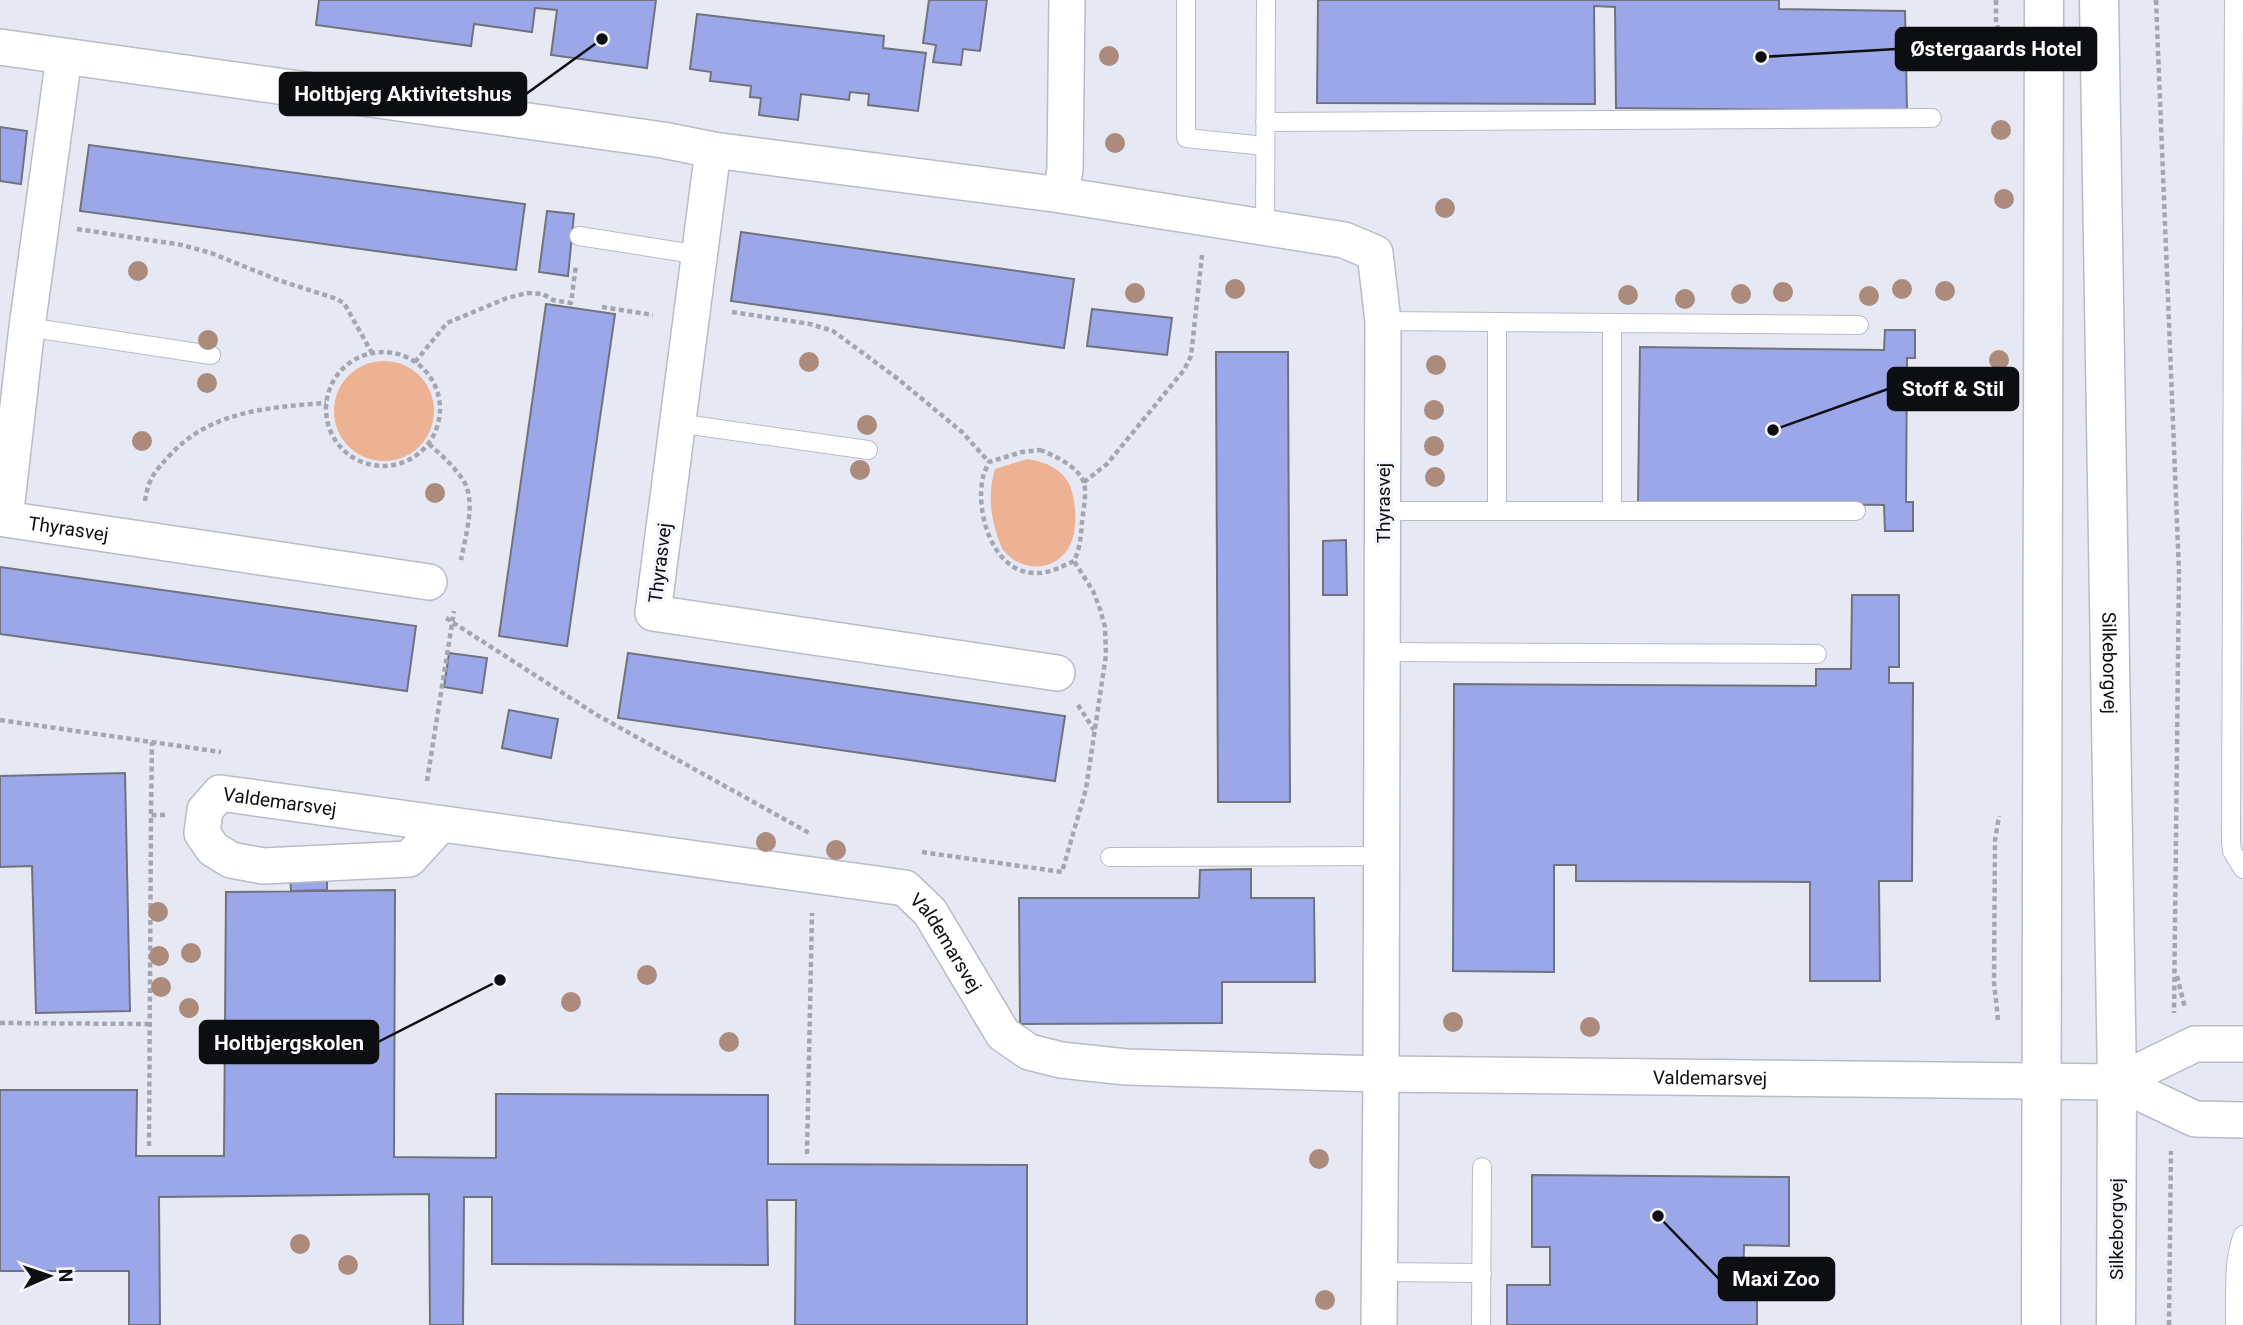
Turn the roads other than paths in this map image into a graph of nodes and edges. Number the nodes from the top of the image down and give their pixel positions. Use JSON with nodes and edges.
{"nodes":[{"id":1,"x":1067,"y":0,"type":"edge"},
{"id":2,"x":1186,"y":0,"type":"edge"},
{"id":3,"x":1266,"y":0,"type":"edge"},
{"id":4,"x":2044,"y":0,"type":"edge"},
{"id":5,"x":2099,"y":0,"type":"edge"},
{"id":6,"x":2234,"y":0,"type":"edge"},
{"id":7,"x":0,"y":47,"type":"edge"},
{"id":8,"x":64,"y":57,"type":"junction"},
{"id":9,"x":1933,"y":118,"type":"dead end"},
{"id":10,"x":1265,"y":122,"type":"junction"},
{"id":11,"x":1265,"y":146,"type":"junction"},
{"id":12,"x":713,"y":150,"type":"junction"},
{"id":13,"x":1061,"y":195,"type":"junction"},
{"id":14,"x":1265,"y":227,"type":"junction"},
{"id":15,"x":579,"y":236,"type":"road end"},
{"id":16,"x":700,"y":255,"type":"junction"},
{"id":17,"x":1383,"y":321,"type":"junction"},
{"id":18,"x":1497,"y":322,"type":"junction"},
{"id":19,"x":1612,"y":323,"type":"junction"},
{"id":20,"x":1859,"y":324,"type":"dead end"},
{"id":21,"x":27,"y":327,"type":"junction"},
{"id":22,"x":211,"y":355,"type":"dead end"},
{"id":23,"x":2238,"y":381,"type":"edge"},
{"id":24,"x":677,"y":423,"type":"junction"},
{"id":25,"x":868,"y":450,"type":"dead end"},
{"id":26,"x":1382,"y":510,"type":"junction"},
{"id":27,"x":1497,"y":511,"type":"junction"},
{"id":28,"x":1612,"y":511,"type":"junction"},
{"id":29,"x":1856,"y":511,"type":"dead end"},
{"id":30,"x":429,"y":582,"type":"dead end"},
{"id":31,"x":1383,"y":652,"type":"junction"},
{"id":32,"x":1817,"y":654,"type":"dead end"},
{"id":33,"x":1057,"y":673,"type":"dead end"},
{"id":34,"x":441,"y":824,"type":"junction"},
{"id":35,"x":1382,"y":856,"type":"junction"},
{"id":36,"x":1110,"y":857,"type":"dead end"},
{"id":37,"x":2243,"y":869,"type":"edge"},
{"id":38,"x":2243,"y":1044,"type":"edge"},
{"id":39,"x":1381,"y":1074,"type":"junction"},
{"id":40,"x":2040,"y":1082,"type":"junction"},
{"id":41,"x":2117,"y":1082,"type":"junction"},
{"id":42,"x":2243,"y":1120,"type":"edge"},
{"id":43,"x":1482,"y":1167,"type":"dead end"},
{"id":44,"x":2243,"y":1235,"type":"edge"},
{"id":45,"x":1379,"y":1272,"type":"junction"},
{"id":46,"x":1482,"y":1273,"type":"junction"},
{"id":47,"x":1379,"y":1325,"type":"edge"},
{"id":48,"x":1481,"y":1325,"type":"edge"},
{"id":49,"x":2040,"y":1325,"type":"edge"},
{"id":50,"x":2116,"y":1325,"type":"edge"},
{"id":51,"x":2235,"y":1325,"type":"edge"}],
"edges":[{"from":1,"to":13,"type":"street"},
{"from":2,"to":11,"type":"lane"},
{"from":3,"to":10,"type":"lane"},
{"from":4,"to":40,"type":"main road"},
{"from":5,"to":41,"type":"main road","name":"Silkeborgvej"},
{"from":6,"to":23,"type":"lane"},
{"from":7,"to":8,"type":"street","name":"Thyrasvej"},
{"from":8,"to":12,"type":"street","name":"Thyrasvej"},
{"from":8,"to":21,"type":"street","name":"Thyrasvej"},
{"from":9,"to":10,"type":"lane"},
{"from":10,"to":11,"type":"lane"},
{"from":11,"to":14,"type":"lane"},
{"from":12,"to":13,"type":"street","name":"Thyrasvej"},
{"from":12,"to":16,"type":"street","name":"Thyrasvej"},
{"from":13,"to":14,"type":"street","name":"Thyrasvej"},
{"from":14,"to":17,"type":"street","name":"Thyrasvej"},
{"from":15,"to":16,"type":"lane"},
{"from":16,"to":24,"type":"street","name":"Thyrasvej"},
{"from":17,"to":18,"type":"lane"},
{"from":17,"to":26,"type":"street","name":"Thyrasvej"},
{"from":18,"to":19,"type":"lane"},
{"from":18,"to":27,"type":"lane"},
{"from":19,"to":20,"type":"lane"},
{"from":19,"to":28,"type":"lane"},
{"from":21,"to":22,"type":"lane"},
{"from":21,"to":30,"type":"street","name":"Thyrasvej"},
{"from":23,"to":37,"type":"lane"},
{"from":24,"to":25,"type":"lane"},
{"from":24,"to":33,"type":"street","name":"Thyrasvej"},
{"from":26,"to":27,"type":"lane"},
{"from":26,"to":31,"type":"street","name":"Thyrasvej"},
{"from":27,"to":28,"type":"lane"},
{"from":28,"to":29,"type":"lane"},
{"from":31,"to":32,"type":"lane"},
{"from":31,"to":35,"type":"street","name":"Thyrasvej"},
{"from":34,"to":34,"type":"street","name":"Valdemarsvej"},
{"from":34,"to":39,"type":"street","name":"Valdemarsvej"},
{"from":35,"to":36,"type":"lane"},
{"from":35,"to":39,"type":"street","name":"Thyrasvej"},
{"from":38,"to":41,"type":"street"},
{"from":39,"to":40,"type":"street","name":"Valdemarsvej"},
{"from":39,"to":45,"type":"street"},
{"from":40,"to":41,"type":"street","name":"Valdemarsvej"},
{"from":40,"to":49,"type":"main road"},
{"from":41,"to":42,"type":"street"},
{"from":41,"to":50,"type":"main road","name":"Silkeborgvej"},
{"from":43,"to":46,"type":"lane"},
{"from":44,"to":51,"type":"lane"},
{"from":45,"to":46,"type":"lane"},
{"from":45,"to":47,"type":"street"},
{"from":46,"to":48,"type":"lane"}]}
